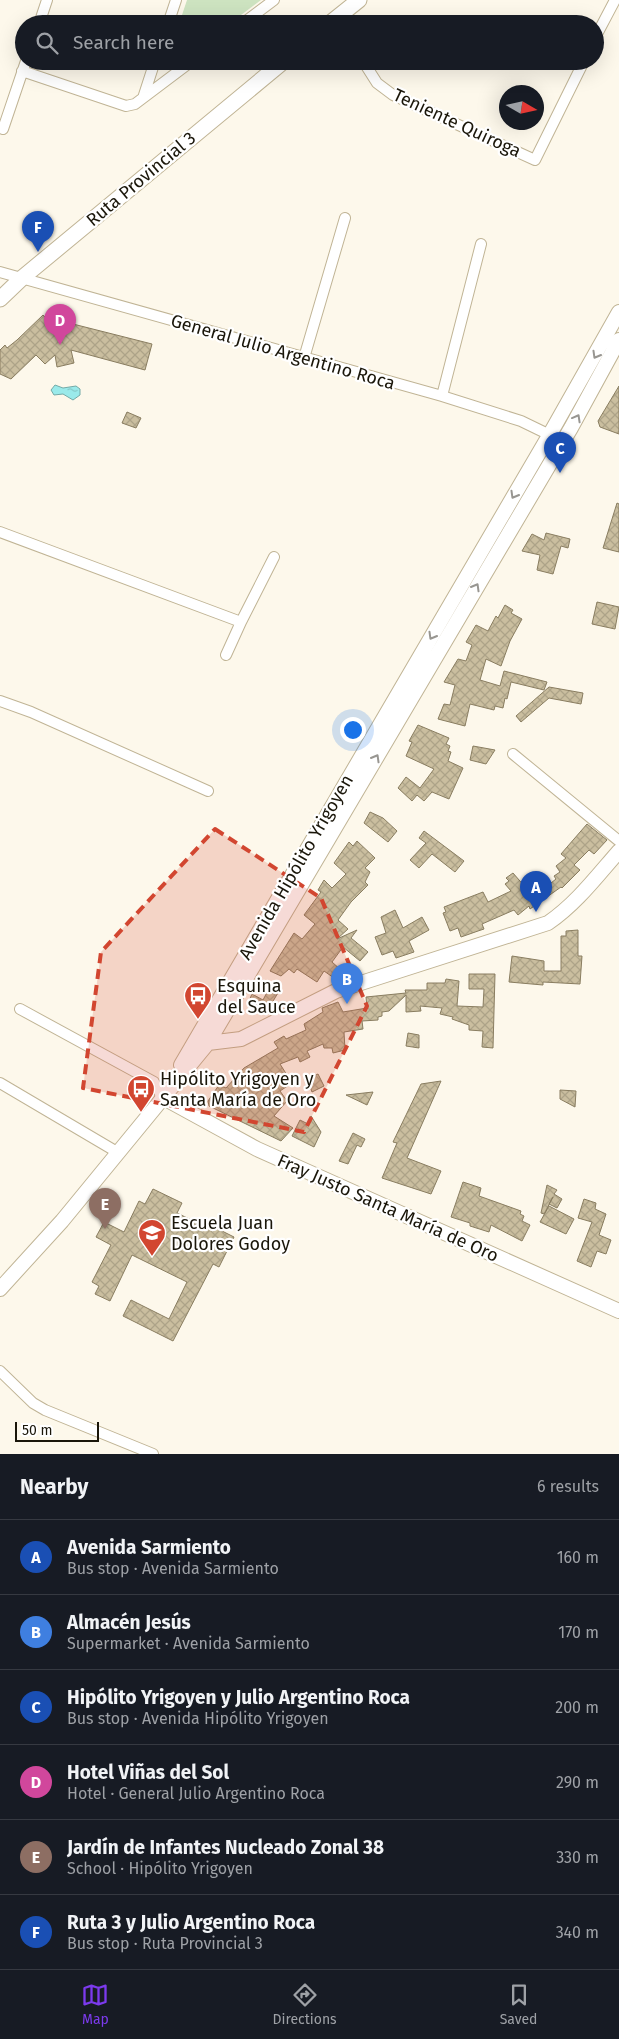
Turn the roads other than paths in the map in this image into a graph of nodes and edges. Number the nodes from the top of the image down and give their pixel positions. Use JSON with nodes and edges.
{"nodes":[{"id":1,"x":47,"y":0,"type":"edge"},
{"id":2,"x":176,"y":0,"type":"edge"},
{"id":3,"x":274,"y":0,"type":"edge"},
{"id":4,"x":359,"y":0,"type":"edge"},
{"id":5,"x":614,"y":0,"type":"edge"},
{"id":6,"x":42,"y":15,"type":"edge"},
{"id":7,"x":171,"y":15,"type":"edge"},
{"id":8,"x":254,"y":15,"type":"edge"},
{"id":9,"x":341,"y":15,"type":"edge"},
{"id":10,"x":604,"y":20,"type":"edge"},
{"id":11,"x":23,"y":70,"type":"edge"},
{"id":12,"x":34,"y":70,"type":"edge"},
{"id":13,"x":153,"y":70,"type":"edge"},
{"id":14,"x":180,"y":70,"type":"edge"},
{"id":15,"x":273,"y":70,"type":"edge"},
{"id":16,"x":369,"y":70,"type":"edge"},
{"id":17,"x":580,"y":70,"type":"edge"},
{"id":18,"x":143,"y":98,"type":"junction"},
{"id":19,"x":3,"y":129,"type":"dead end"},
{"id":20,"x":346,"y":218,"type":"dead end"},
{"id":21,"x":481,"y":244,"type":"dead end"},
{"id":22,"x":0,"y":272,"type":"edge"},
{"id":23,"x":22,"y":278,"type":"junction"},
{"id":24,"x":0,"y":299,"type":"edge"},
{"id":25,"x":619,"y":312,"type":"edge"},
{"id":26,"x":619,"y":340,"type":"edge"},
{"id":27,"x":304,"y":358,"type":"junction"},
{"id":28,"x":442,"y":396,"type":"junction"},
{"id":29,"x":550,"y":434,"type":"junction"},
{"id":30,"x":562,"y":442,"type":"junction"},
{"id":31,"x":0,"y":532,"type":"edge"},
{"id":32,"x":274,"y":557,"type":"dead end"},
{"id":33,"x":241,"y":622,"type":"junction"},
{"id":34,"x":226,"y":655,"type":"dead end"},
{"id":35,"x":415,"y":677,"type":"junction"},
{"id":36,"x":0,"y":701,"type":"edge"},
{"id":37,"x":512,"y":754,"type":"dead end"},
{"id":38,"x":208,"y":791,"type":"dead end"},
{"id":39,"x":619,"y":841,"type":"edge"},
{"id":40,"x":619,"y":851,"type":"edge"},
{"id":41,"x":20,"y":1009,"type":"dead end"},
{"id":42,"x":202,"y":1041,"type":"junction"},
{"id":43,"x":0,"y":1083,"type":"edge"},
{"id":44,"x":162,"y":1097,"type":"junction"},
{"id":45,"x":117,"y":1152,"type":"junction"},
{"id":46,"x":0,"y":1289,"type":"edge"},
{"id":47,"x":619,"y":1311,"type":"edge"},
{"id":48,"x":0,"y":1371,"type":"edge"},
{"id":49,"x":153,"y":1454,"type":"edge"}],
"edges":[{"from":1,"to":6,"type":"street"},
{"from":2,"to":7,"type":"street"},
{"from":3,"to":8,"type":"street"},
{"from":4,"to":9,"type":"main road"},
{"from":5,"to":10,"type":"street"},
{"from":11,"to":19,"type":"street"},
{"from":12,"to":18,"type":"street"},
{"from":13,"to":18,"type":"street"},
{"from":14,"to":18,"type":"street"},
{"from":15,"to":23,"type":"main road","name":"Ruta Provincial 3"},
{"from":16,"to":17,"type":"street","name":"Teniente Quiroga"},
{"from":20,"to":27,"type":"street"},
{"from":21,"to":28,"type":"street"},
{"from":22,"to":23,"type":"street","name":"General Julio Argentino Roca"},
{"from":23,"to":24,"type":"main road","name":"Ruta Provincial 3"},
{"from":23,"to":27,"type":"street","name":"General Julio Argentino Roca"},
{"from":25,"to":29,"type":"main road","name":"Avenida Hipólito Yrigoyen","one_way":true},
{"from":30,"to":26,"type":"main road","name":"Avenida Hipólito Yrigoyen","one_way":true},
{"from":27,"to":28,"type":"street","name":"General Julio Argentino Roca"},
{"from":28,"to":29,"type":"street","name":"General Julio Argentino Roca"},
{"from":29,"to":30,"type":"street","name":"General Julio Argentino Roca"},
{"from":29,"to":35,"type":"main road","name":"Avenida Hipólito Yrigoyen","one_way":true},
{"from":35,"to":30,"type":"main road","name":"Avenida Hipólito Yrigoyen","one_way":true},
{"from":31,"to":33,"type":"street"},
{"from":32,"to":33,"type":"street"},
{"from":33,"to":34,"type":"street"},
{"from":35,"to":42,"type":"main road","name":"Avenida Hipólito Yrigoyen"},
{"from":36,"to":38,"type":"street"},
{"from":37,"to":39,"type":"street"},
{"from":40,"to":42,"type":"main road"},
{"from":41,"to":44,"type":"street"},
{"from":42,"to":44,"type":"main road","name":"Avenida Hipólito Yrigoyen"},
{"from":43,"to":45,"type":"street"},
{"from":44,"to":45,"type":"main road","name":"Avenida Hipólito Yrigoyen"},
{"from":44,"to":47,"type":"main road","name":"Fray Justo Santa María de Oro"},
{"from":45,"to":46,"type":"main road","name":"Avenida Hipólito Yrigoyen"},
{"from":48,"to":49,"type":"street"}]}
